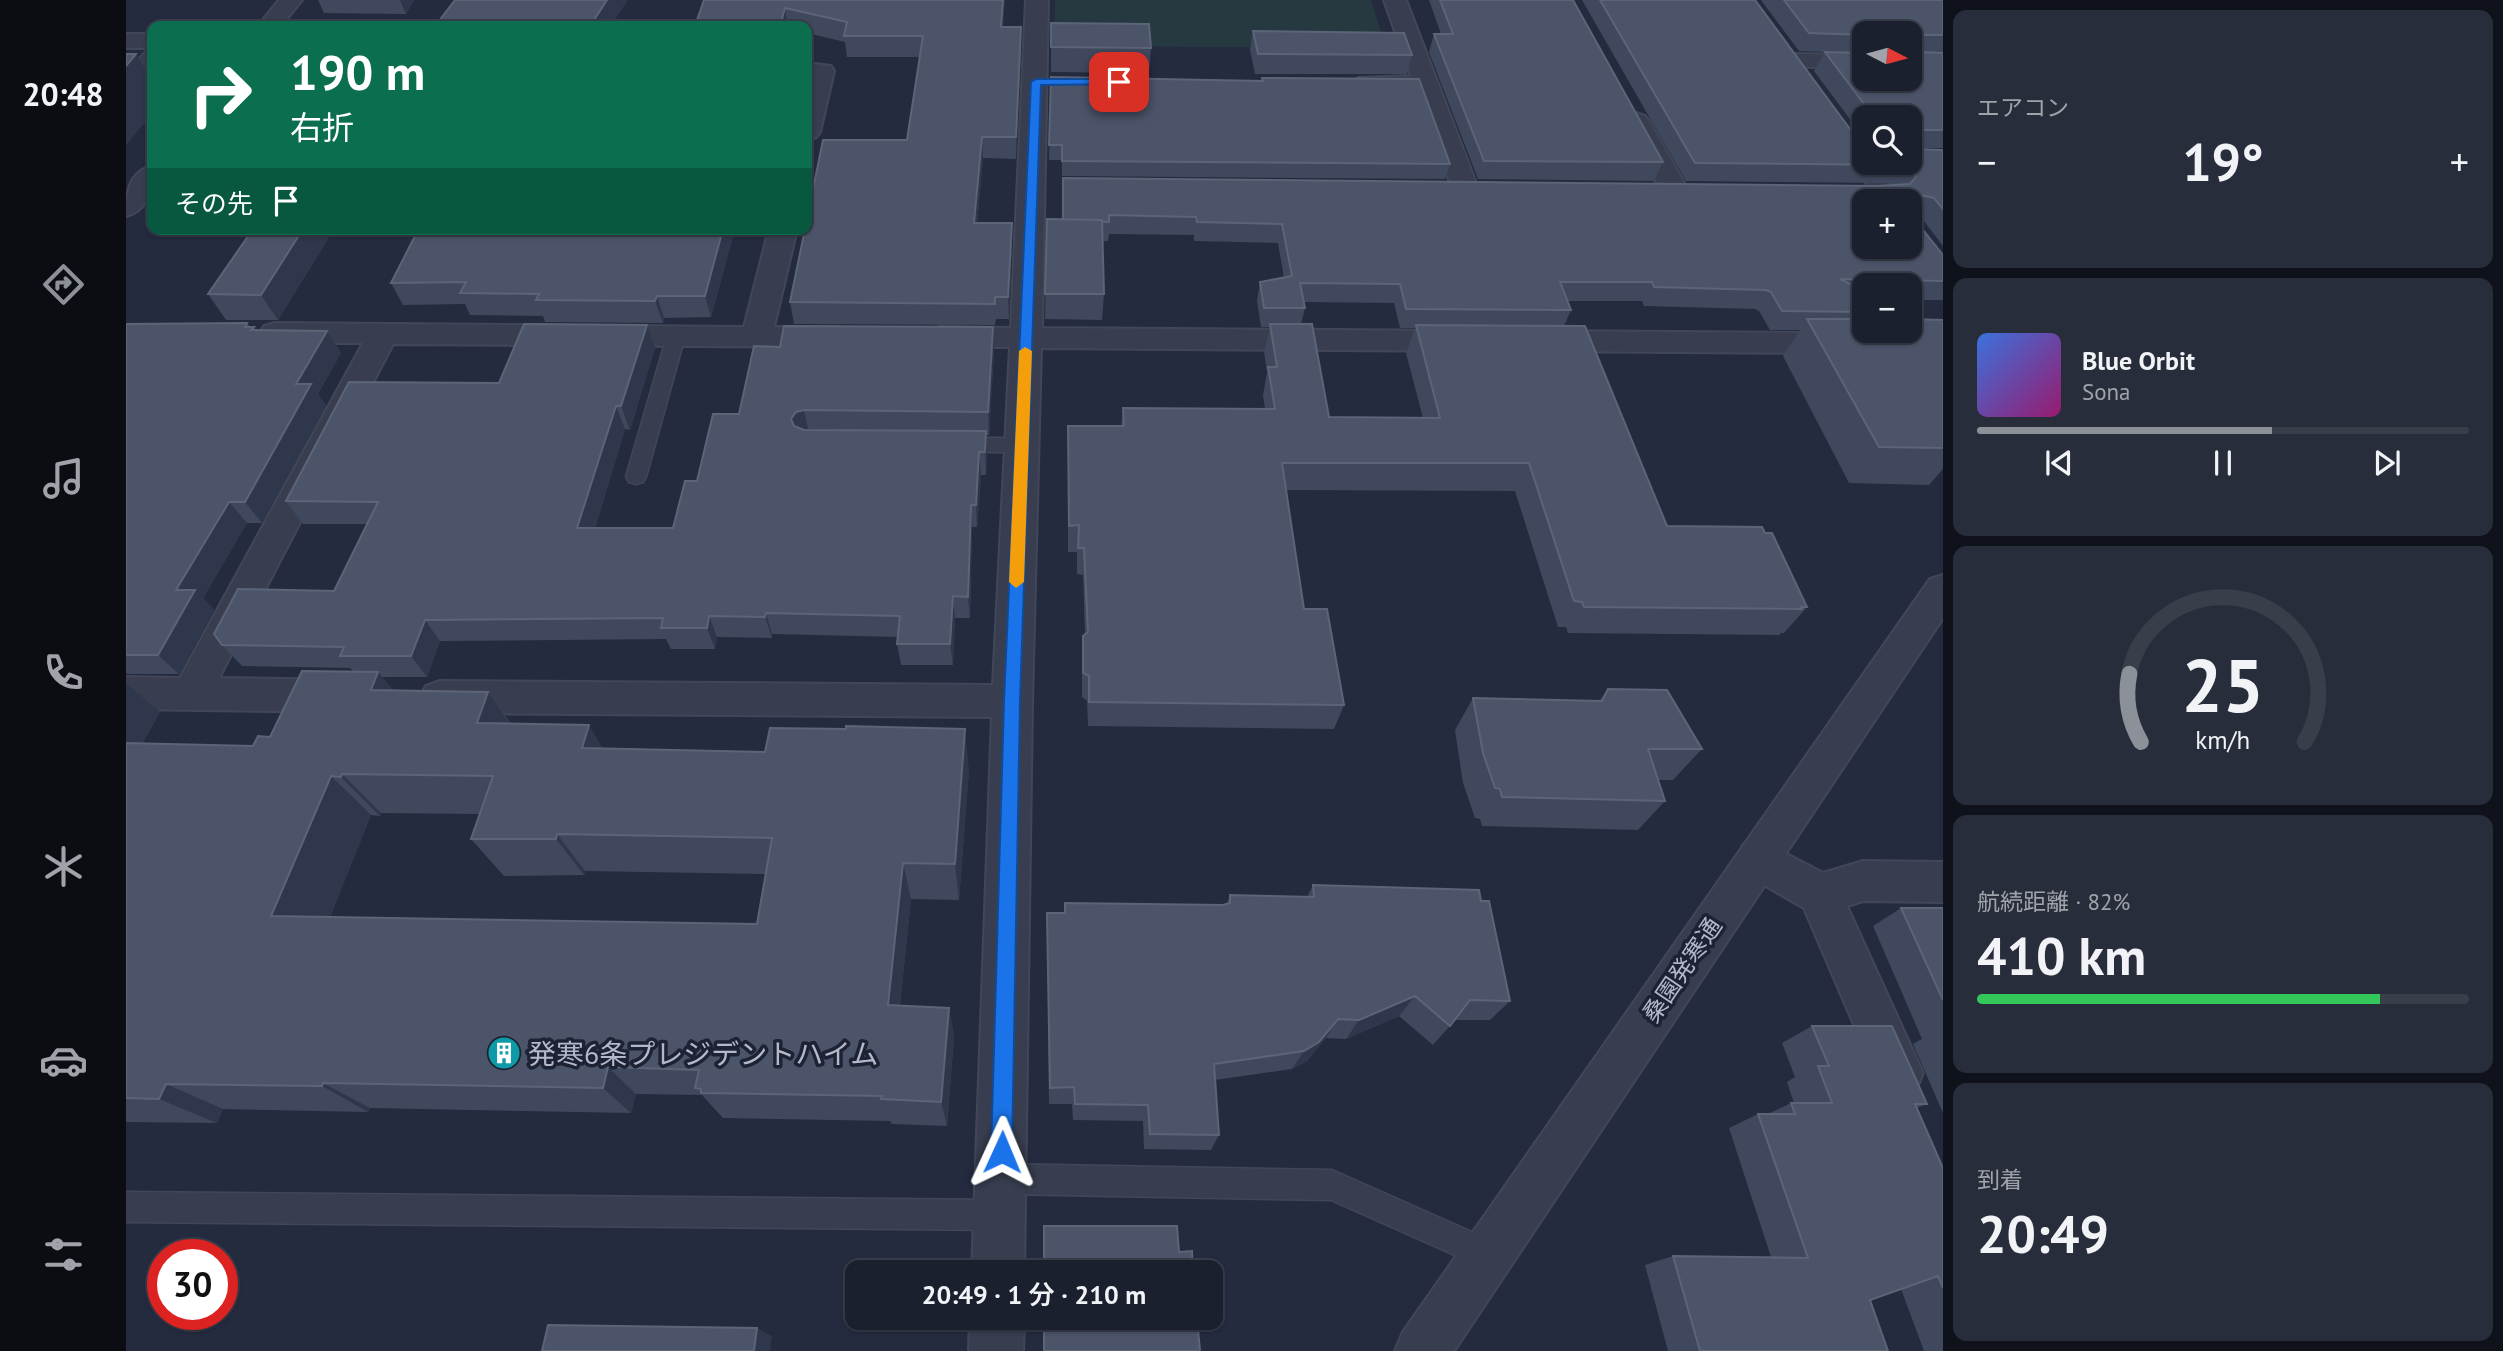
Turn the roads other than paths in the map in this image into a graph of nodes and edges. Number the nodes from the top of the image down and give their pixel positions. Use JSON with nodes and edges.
{"nodes":[{"id":1,"x":291,"y":0,"type":"edge"},
{"id":2,"x":1037,"y":0,"type":"edge"},
{"id":3,"x":1395,"y":0,"type":"edge"},
{"id":4,"x":274,"y":21,"type":"edge"},
{"id":5,"x":126,"y":41,"type":"edge"},
{"id":6,"x":147,"y":41,"type":"edge"},
{"id":7,"x":1778,"y":41,"type":"edge"},
{"id":8,"x":147,"y":58,"type":"edge"},
{"id":9,"x":1794,"y":61,"type":"junction"},
{"id":10,"x":1852,"y":62,"type":"edge"},
{"id":11,"x":812,"y":70,"type":"edge"},
{"id":12,"x":126,"y":81,"type":"edge"},
{"id":13,"x":1342,"y":83,"type":"edge"},
{"id":14,"x":1426,"y":83,"type":"junction"},
{"id":15,"x":1809,"y":83,"type":"edge"},
{"id":16,"x":1623,"y":96,"type":"edge"},
{"id":17,"x":812,"y":112,"type":"edge"},
{"id":18,"x":147,"y":181,"type":"edge"},
{"id":19,"x":1438,"y":190,"type":"edge"},
{"id":20,"x":1676,"y":193,"type":"edge"},
{"id":21,"x":126,"y":208,"type":"edge"},
{"id":22,"x":782,"y":235,"type":"edge"},
{"id":23,"x":248,"y":333,"type":"edge"},
{"id":24,"x":383,"y":334,"type":"junction"},
{"id":25,"x":676,"y":336,"type":"junction"},
{"id":26,"x":757,"y":337,"type":"junction"},
{"id":27,"x":864,"y":337,"type":"edge"},
{"id":28,"x":918,"y":337,"type":"edge"},
{"id":29,"x":1026,"y":338,"type":"junction"},
{"id":30,"x":1943,"y":344,"type":"edge"},
{"id":31,"x":942,"y":444,"type":"edge"},
{"id":32,"x":1021,"y":445,"type":"junction"},
{"id":33,"x":636,"y":477,"type":"dead end"},
{"id":34,"x":1943,"y":589,"type":"edge"},
{"id":35,"x":126,"y":694,"type":"edge"},
{"id":36,"x":191,"y":695,"type":"junction"},
{"id":37,"x":1012,"y":701,"type":"junction"},
{"id":38,"x":1758,"y":859,"type":"junction"},
{"id":39,"x":1943,"y":882,"type":"edge"},
{"id":40,"x":1820,"y":894,"type":"junction"},
{"id":41,"x":1915,"y":1110,"type":"edge"},
{"id":42,"x":1001,"y":1179,"type":"junction"},
{"id":43,"x":126,"y":1207,"type":"edge"},
{"id":44,"x":999,"y":1215,"type":"junction"},
{"id":45,"x":1488,"y":1255,"type":"junction"},
{"id":46,"x":998,"y":1260,"type":"edge"},
{"id":47,"x":997,"y":1330,"type":"edge"},
{"id":48,"x":996,"y":1351,"type":"edge"},
{"id":49,"x":1422,"y":1351,"type":"edge"}],
"edges":[{"from":1,"to":4,"type":"street"},
{"from":2,"to":29,"type":"street"},
{"from":3,"to":14,"type":"street"},
{"from":5,"to":6,"type":"street"},
{"from":7,"to":9,"type":"street"},
{"from":8,"to":12,"type":"lane"},
{"from":9,"to":10,"type":"street"},
{"from":9,"to":15,"type":"street"},
{"from":11,"to":17,"type":"street"},
{"from":13,"to":14,"type":"street"},
{"from":14,"to":19,"type":"street"},
{"from":16,"to":20,"type":"street"},
{"from":18,"to":21,"type":"street"},
{"from":22,"to":26,"type":"street"},
{"from":23,"to":24,"type":"street"},
{"from":24,"to":25,"type":"street"},
{"from":24,"to":36,"type":"street"},
{"from":25,"to":26,"type":"street"},
{"from":25,"to":33,"type":"lane"},
{"from":26,"to":27,"type":"street"},
{"from":28,"to":29,"type":"street"},
{"from":29,"to":30,"type":"street"},
{"from":29,"to":32,"type":"street"},
{"from":31,"to":32,"type":"lane"},
{"from":32,"to":37,"type":"street"},
{"from":34,"to":38,"type":"street","name":"桑園発寒通"},
{"from":35,"to":36,"type":"street"},
{"from":36,"to":37,"type":"street"},
{"from":37,"to":42,"type":"street"},
{"from":38,"to":40,"type":"street"},
{"from":38,"to":45,"type":"street","name":"桑園発寒通"},
{"from":39,"to":40,"type":"street"},
{"from":40,"to":41,"type":"street"},
{"from":42,"to":44,"type":"street"},
{"from":42,"to":45,"type":"lane"},
{"from":43,"to":44,"type":"lane"},
{"from":44,"to":46,"type":"street"},
{"from":45,"to":49,"type":"street","name":"桑園発寒通"},
{"from":47,"to":48,"type":"street"}]}
